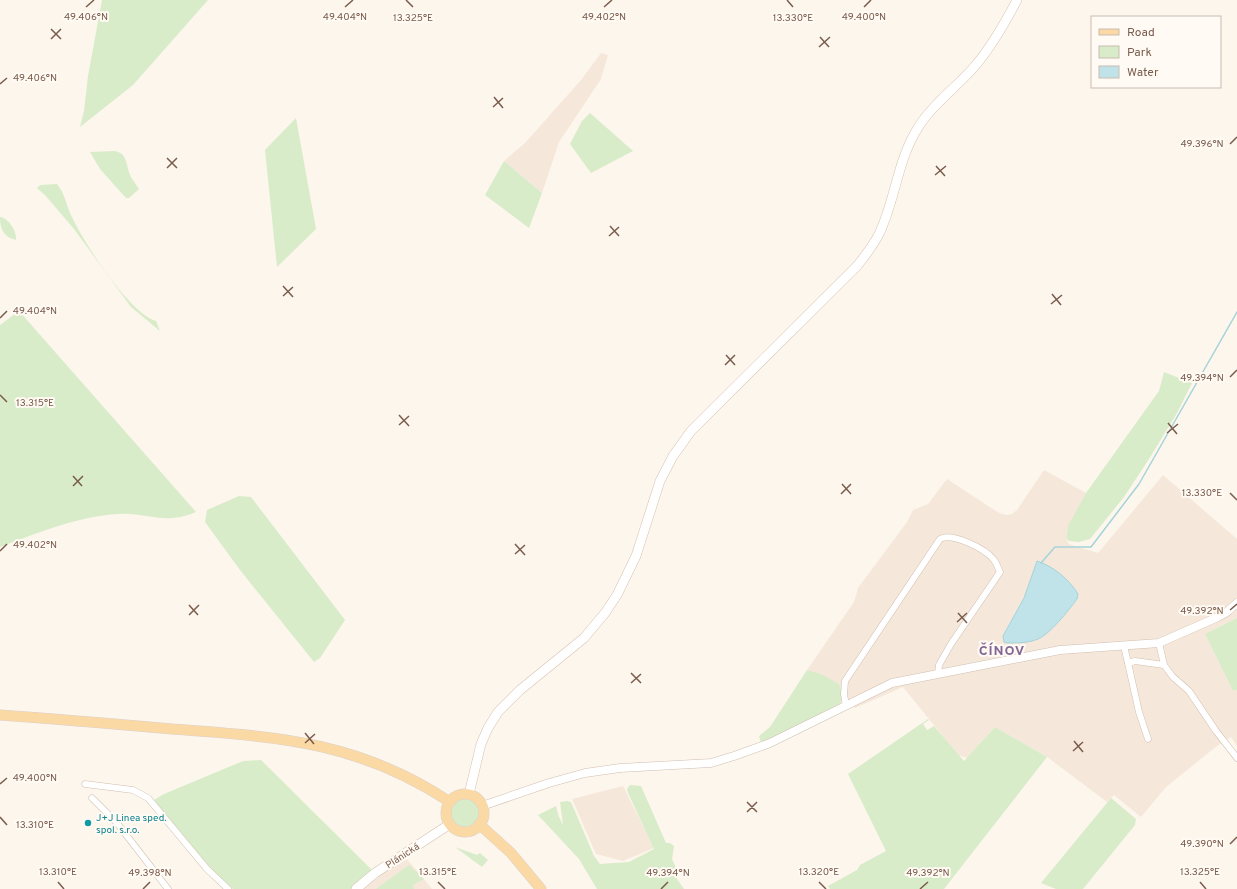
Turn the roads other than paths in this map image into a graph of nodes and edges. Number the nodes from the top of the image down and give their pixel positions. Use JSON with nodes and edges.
{"nodes":[{"id":1,"x":1017,"y":0,"type":"edge"},
{"id":2,"x":1237,"y":603,"type":"edge"},
{"id":3,"x":1159,"y":643,"type":"junction"},
{"id":4,"x":1124,"y":646,"type":"junction"},
{"id":5,"x":1128,"y":663,"type":"junction"},
{"id":6,"x":1164,"y":665,"type":"junction"},
{"id":7,"x":938,"y":674,"type":"junction"},
{"id":8,"x":846,"y":706,"type":"junction"},
{"id":9,"x":0,"y":715,"type":"edge"},
{"id":10,"x":1148,"y":739,"type":"dead end"},
{"id":11,"x":1237,"y":758,"type":"edge"},
{"id":12,"x":85,"y":784,"type":"dead end"},
{"id":13,"x":469,"y":794,"type":"junction"},
{"id":14,"x":92,"y":798,"type":"dead end"},
{"id":15,"x":450,"y":802,"type":"junction"},
{"id":16,"x":482,"y":806,"type":"junction"},
{"id":17,"x":450,"y":824,"type":"junction"},
{"id":18,"x":479,"y":824,"type":"junction"},
{"id":19,"x":168,"y":889,"type":"edge"},
{"id":20,"x":228,"y":889,"type":"edge"},
{"id":21,"x":356,"y":889,"type":"edge"},
{"id":22,"x":541,"y":889,"type":"edge"}],
"edges":[{"from":1,"to":13,"type":"main road"},
{"from":2,"to":3,"type":"street"},
{"from":3,"to":4,"type":"street"},
{"from":3,"to":6,"type":"street"},
{"from":4,"to":5,"type":"street"},
{"from":4,"to":7,"type":"street"},
{"from":5,"to":6,"type":"street"},
{"from":5,"to":10,"type":"street"},
{"from":6,"to":11,"type":"street"},
{"from":7,"to":8,"type":"street"},
{"from":7,"to":8,"type":"street"},
{"from":8,"to":16,"type":"street"},
{"from":9,"to":15,"type":"main road"},
{"from":12,"to":20,"type":"street"},
{"from":13,"to":15,"type":"main road"},
{"from":13,"to":16,"type":"main road"},
{"from":14,"to":19,"type":"street"},
{"from":15,"to":17,"type":"main road"},
{"from":16,"to":18,"type":"main road"},
{"from":17,"to":18,"type":"main road"},
{"from":17,"to":21,"type":"main road","name":"Plánická"},
{"from":18,"to":22,"type":"main road"}]}
